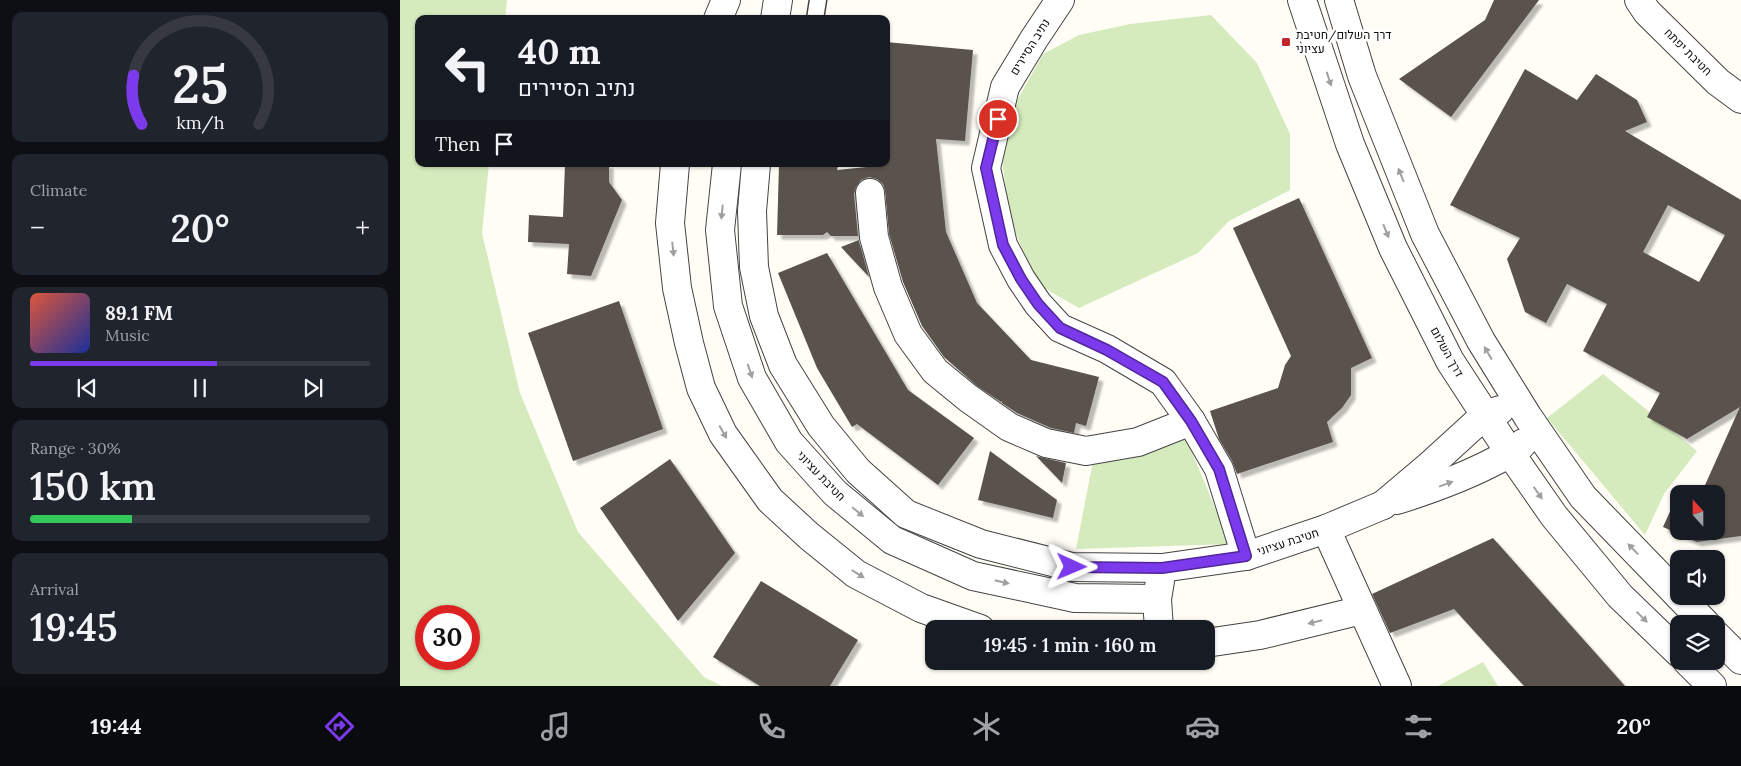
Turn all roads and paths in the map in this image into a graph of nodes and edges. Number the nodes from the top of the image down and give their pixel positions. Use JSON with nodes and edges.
{"nodes":[{"id":1,"x":778,"y":0,"type":"edge"},
{"id":2,"x":818,"y":0,"type":"edge"},
{"id":3,"x":1060,"y":0,"type":"edge"},
{"id":4,"x":1302,"y":0,"type":"edge"},
{"id":5,"x":1339,"y":0,"type":"edge"},
{"id":6,"x":1639,"y":0,"type":"edge"},
{"id":7,"x":776,"y":15,"type":"edge"},
{"id":8,"x":816,"y":15,"type":"edge"},
{"id":9,"x":1741,"y":99,"type":"edge"},
{"id":10,"x":675,"y":167,"type":"edge"},
{"id":11,"x":727,"y":167,"type":"edge"},
{"id":12,"x":756,"y":167,"type":"edge"},
{"id":13,"x":870,"y":193,"type":"dead end"},
{"id":14,"x":1485,"y":415,"type":"junction"},
{"id":15,"x":1528,"y":418,"type":"junction"},
{"id":16,"x":1191,"y":421,"type":"junction"},
{"id":17,"x":1510,"y":453,"type":"junction"},
{"id":18,"x":1383,"y":505,"type":"junction"},
{"id":19,"x":1326,"y":529,"type":"junction"},
{"id":20,"x":1246,"y":556,"type":"junction"},
{"id":21,"x":1162,"y":568,"type":"junction"},
{"id":22,"x":1670,"y":587,"type":"edge"},
{"id":23,"x":1156,"y":600,"type":"junction"},
{"id":24,"x":1688,"y":605,"type":"edge"},
{"id":25,"x":1362,"y":610,"type":"junction"},
{"id":26,"x":1697,"y":615,"type":"edge"},
{"id":27,"x":955,"y":620,"type":"edge"},
{"id":28,"x":1158,"y":620,"type":"edge"},
{"id":29,"x":1215,"y":642,"type":"edge"},
{"id":30,"x":1670,"y":644,"type":"edge"},
{"id":31,"x":1725,"y":644,"type":"edge"},
{"id":32,"x":1741,"y":660,"type":"edge"},
{"id":33,"x":1696,"y":670,"type":"edge"},
{"id":34,"x":1397,"y":686,"type":"edge"},
{"id":35,"x":1712,"y":686,"type":"edge"}],
"edges":[{"from":1,"to":7,"type":"street"},
{"from":2,"to":8,"type":"lane"},
{"from":3,"to":16,"type":"street","name":"נתיב הסיירים"},
{"from":4,"to":14,"type":"street","name":"דרך השלום","one_way":true},
{"from":15,"to":5,"type":"street","one_way":true},
{"from":6,"to":9,"type":"street","name":"חטיבת יפתח"},
{"from":10,"to":27,"type":"street","one_way":true},
{"from":11,"to":23,"type":"street","name":"חטיבת עציוני","one_way":true},
{"from":12,"to":21,"type":"street","name":"חטיבת עציוני"},
{"from":13,"to":16,"type":"street"},
{"from":14,"to":15,"type":"street"},
{"from":14,"to":17,"type":"street","name":"דרך השלום"},
{"from":14,"to":18,"type":"street"},
{"from":15,"to":17,"type":"street"},
{"from":22,"to":15,"type":"street","one_way":true},
{"from":16,"to":20,"type":"street","name":"נתיב הסיירים"},
{"from":18,"to":17,"type":"street","one_way":true},
{"from":17,"to":30,"type":"street","name":"דרך השלום","one_way":true},
{"from":18,"to":19,"type":"street","name":"חטיבת עציוני"},
{"from":19,"to":20,"type":"street","name":"חטיבת עציוני"},
{"from":19,"to":25,"type":"street","name":"חטיבת עציוני"},
{"from":20,"to":21,"type":"street","name":"חטיבת עציוני"},
{"from":21,"to":23,"type":"street"},
{"from":23,"to":28,"type":"street"},
{"from":24,"to":26,"type":"street"},
{"from":25,"to":29,"type":"street","one_way":true},
{"from":25,"to":34,"type":"street","name":"חטיבת עציוני"},
{"from":31,"to":32,"type":"street"},
{"from":33,"to":35,"type":"street"}]}
